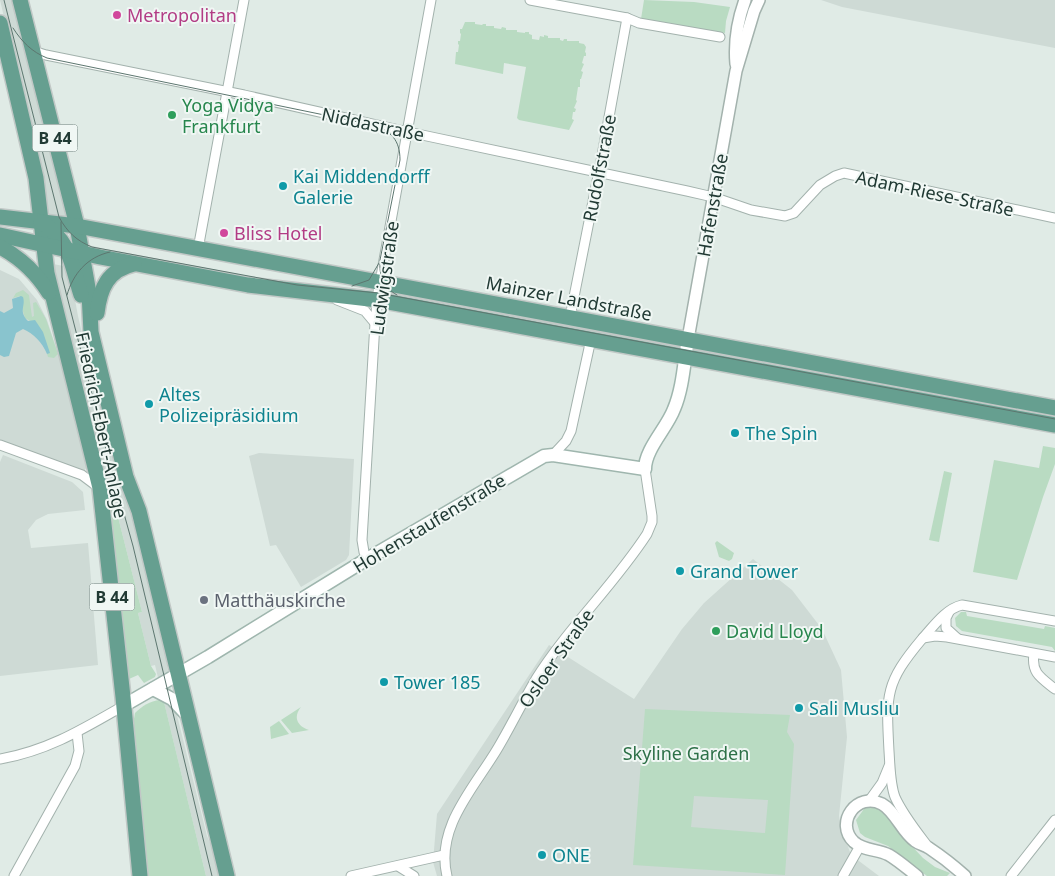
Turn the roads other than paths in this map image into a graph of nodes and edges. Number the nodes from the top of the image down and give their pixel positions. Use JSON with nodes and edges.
{"nodes":[{"id":1,"x":20,"y":0,"type":"edge"},
{"id":2,"x":244,"y":0,"type":"edge"},
{"id":3,"x":431,"y":0,"type":"edge"},
{"id":4,"x":530,"y":0,"type":"edge"},
{"id":5,"x":745,"y":0,"type":"edge"},
{"id":6,"x":759,"y":0,"type":"edge"},
{"id":7,"x":627,"y":18,"type":"junction"},
{"id":8,"x":0,"y":23,"type":"edge"},
{"id":9,"x":720,"y":37,"type":"dead end"},
{"id":10,"x":33,"y":51,"type":"junction"},
{"id":11,"x":736,"y":71,"type":"junction"},
{"id":12,"x":227,"y":92,"type":"junction"},
{"id":13,"x":408,"y":132,"type":"junction"},
{"id":14,"x":598,"y":173,"type":"junction"},
{"id":15,"x":713,"y":197,"type":"junction"},
{"id":16,"x":0,"y":217,"type":"edge"},
{"id":17,"x":1055,"y":218,"type":"edge"},
{"id":18,"x":41,"y":222,"type":"junction"},
{"id":19,"x":77,"y":226,"type":"junction"},
{"id":20,"x":0,"y":234,"type":"edge"},
{"id":21,"x":43,"y":243,"type":"junction"},
{"id":22,"x":0,"y":247,"type":"edge"},
{"id":23,"x":67,"y":249,"type":"junction"},
{"id":24,"x":198,"y":249,"type":"junction"},
{"id":25,"x":83,"y":252,"type":"junction"},
{"id":26,"x":135,"y":264,"type":"junction"},
{"id":27,"x":380,"y":282,"type":"junction"},
{"id":28,"x":320,"y":294,"type":"junction"},
{"id":29,"x":378,"y":300,"type":"junction"},
{"id":30,"x":55,"y":302,"type":"junction"},
{"id":31,"x":570,"y":317,"type":"junction"},
{"id":32,"x":375,"y":323,"type":"junction"},
{"id":33,"x":91,"y":332,"type":"junction"},
{"id":34,"x":591,"y":339,"type":"junction"},
{"id":35,"x":688,"y":339,"type":"junction"},
{"id":36,"x":685,"y":357,"type":"junction"},
{"id":37,"x":1055,"y":408,"type":"edge"},
{"id":38,"x":1055,"y":425,"type":"edge"},
{"id":39,"x":0,"y":445,"type":"edge"},
{"id":40,"x":554,"y":455,"type":"junction"},
{"id":41,"x":645,"y":469,"type":"junction"},
{"id":42,"x":100,"y":488,"type":"junction"},
{"id":43,"x":367,"y":559,"type":"junction"},
{"id":44,"x":949,"y":612,"type":"junction"},
{"id":45,"x":1055,"y":621,"type":"edge"},
{"id":46,"x":923,"y":638,"type":"junction"},
{"id":47,"x":957,"y":638,"type":"junction"},
{"id":48,"x":1034,"y":654,"type":"junction"},
{"id":49,"x":1055,"y":657,"type":"edge"},
{"id":50,"x":178,"y":674,"type":"junction"},
{"id":51,"x":153,"y":689,"type":"junction"},
{"id":52,"x":1055,"y":689,"type":"edge"},
{"id":53,"x":123,"y":706,"type":"junction"},
{"id":54,"x":188,"y":716,"type":"junction"},
{"id":55,"x":77,"y":733,"type":"junction"},
{"id":56,"x":0,"y":759,"type":"edge"},
{"id":57,"x":890,"y":761,"type":"junction"},
{"id":58,"x":870,"y":801,"type":"junction"},
{"id":59,"x":1055,"y":820,"type":"edge"},
{"id":60,"x":860,"y":846,"type":"junction"},
{"id":61,"x":929,"y":848,"type":"junction"},
{"id":62,"x":444,"y":855,"type":"junction"},
{"id":63,"x":398,"y":866,"type":"junction"},
{"id":64,"x":14,"y":876,"type":"edge"},
{"id":65,"x":140,"y":876,"type":"edge"},
{"id":66,"x":227,"y":876,"type":"edge"},
{"id":67,"x":351,"y":876,"type":"edge"},
{"id":68,"x":414,"y":876,"type":"edge"},
{"id":69,"x":446,"y":876,"type":"edge"},
{"id":70,"x":843,"y":876,"type":"edge"},
{"id":71,"x":917,"y":876,"type":"edge"},
{"id":72,"x":965,"y":876,"type":"edge"},
{"id":73,"x":1011,"y":876,"type":"edge"}],
"edges":[{"from":1,"to":10,"type":"main road","number":"B 44"},
{"from":2,"to":12,"type":"street"},
{"from":3,"to":13,"type":"street","name":"Ludwigstraße"},
{"from":4,"to":7,"type":"street"},
{"from":5,"to":11,"type":"street","name":"Hafenstraße"},
{"from":6,"to":11,"type":"street","name":"Hafenstraße"},
{"from":7,"to":9,"type":"street"},
{"from":7,"to":14,"type":"street","name":"Rudolfstraße"},
{"from":8,"to":18,"type":"main road","number":"B 44"},
{"from":10,"to":12,"type":"street","name":"Niddastraße"},
{"from":10,"to":19,"type":"main road","number":"B 44"},
{"from":11,"to":15,"type":"street","name":"Hafenstraße"},
{"from":12,"to":13,"type":"street","name":"Niddastraße"},
{"from":12,"to":24,"type":"street"},
{"from":13,"to":14,"type":"street","name":"Niddastraße"},
{"from":13,"to":27,"type":"street","name":"Ludwigstraße"},
{"from":14,"to":15,"type":"street","name":"Niddastraße"},
{"from":14,"to":31,"type":"street","name":"Rudolfstraße"},
{"from":15,"to":17,"type":"street","name":"Adam-Riese-Straße"},
{"from":15,"to":35,"type":"street","name":"Hafenstraße"},
{"from":16,"to":18,"type":"main road"},
{"from":18,"to":19,"type":"main road","name":"Mainzer Landstraße"},
{"from":18,"to":21,"type":"main road","number":"B 44"},
{"from":18,"to":23,"type":"main road"},
{"from":19,"to":24,"type":"main road","name":"Mainzer Landstraße"},
{"from":19,"to":25,"type":"main road","number":"B 44"},
{"from":20,"to":21,"type":"main road"},
{"from":21,"to":23,"type":"main road","name":"Mainzer Landstraße"},
{"from":21,"to":30,"type":"main road","name":"Friedrich-Ebert-Anlage","number":"B 44"},
{"from":22,"to":30,"type":"main road"},
{"from":23,"to":25,"type":"main road","name":"Mainzer Landstraße"},
{"from":23,"to":33,"type":"main road"},
{"from":24,"to":27,"type":"main road","name":"Mainzer Landstraße"},
{"from":25,"to":26,"type":"main road","name":"Mainzer Landstraße"},
{"from":25,"to":33,"type":"main road","name":"Friedrich-Ebert-Anlage","number":"B 44"},
{"from":26,"to":28,"type":"main road","name":"Mainzer Landstraße"},
{"from":26,"to":33,"type":"main road"},
{"from":27,"to":29,"type":"street","name":"Ludwigstraße"},
{"from":27,"to":31,"type":"main road","name":"Mainzer Landstraße"},
{"from":28,"to":29,"type":"main road","name":"Mainzer Landstraße"},
{"from":28,"to":32,"type":"street","name":"Mainzer Landstraße"},
{"from":29,"to":32,"type":"street","name":"Ludwigstraße"},
{"from":29,"to":34,"type":"main road","name":"Mainzer Landstraße"},
{"from":30,"to":42,"type":"main road","name":"Friedrich-Ebert-Anlage","number":"B 44"},
{"from":31,"to":35,"type":"main road","name":"Mainzer Landstraße"},
{"from":32,"to":43,"type":"street","name":"Ludwigstraße"},
{"from":33,"to":50,"type":"main road","name":"Friedrich-Ebert-Anlage","number":"B 44"},
{"from":34,"to":36,"type":"main road","name":"Mainzer Landstraße"},
{"from":34,"to":40,"type":"street"},
{"from":35,"to":36,"type":"main road"},
{"from":35,"to":37,"type":"main road","name":"Mainzer Landstraße"},
{"from":36,"to":38,"type":"main road","name":"Mainzer Landstraße"},
{"from":36,"to":41,"type":"main road"},
{"from":39,"to":42,"type":"street"},
{"from":40,"to":41,"type":"main road"},
{"from":40,"to":43,"type":"main road","name":"Hohenstaufenstraße"},
{"from":41,"to":62,"type":"street","name":"Osloer Straße"},
{"from":42,"to":53,"type":"main road","name":"Friedrich-Ebert-Anlage","number":"B 44"},
{"from":43,"to":50,"type":"main road","name":"Hohenstaufenstraße"},
{"from":44,"to":45,"type":"street"},
{"from":44,"to":46,"type":"street"},
{"from":44,"to":47,"type":"street"},
{"from":46,"to":47,"type":"street"},
{"from":46,"to":57,"type":"street"},
{"from":47,"to":48,"type":"street"},
{"from":48,"to":49,"type":"street"},
{"from":48,"to":52,"type":"street"},
{"from":50,"to":51,"type":"main road"},
{"from":50,"to":54,"type":"main road","name":"Friedrich-Ebert-Anlage","number":"B 44"},
{"from":51,"to":53,"type":"main road"},
{"from":51,"to":54,"type":"main road"},
{"from":53,"to":55,"type":"street"},
{"from":53,"to":65,"type":"main road","name":"Friedrich-Ebert-Anlage","number":"B 44"},
{"from":54,"to":66,"type":"main road","name":"Friedrich-Ebert-Anlage","number":"B 44"},
{"from":55,"to":56,"type":"street"},
{"from":55,"to":64,"type":"street"},
{"from":57,"to":58,"type":"street"},
{"from":57,"to":61,"type":"street"},
{"from":58,"to":60,"type":"street"},
{"from":58,"to":61,"type":"street"},
{"from":59,"to":73,"type":"street"},
{"from":60,"to":70,"type":"street"},
{"from":60,"to":71,"type":"street"},
{"from":61,"to":72,"type":"street"},
{"from":62,"to":63,"type":"street"},
{"from":62,"to":69,"type":"street","name":"Osloer Straße"},
{"from":63,"to":67,"type":"street"},
{"from":63,"to":68,"type":"street"}]}
